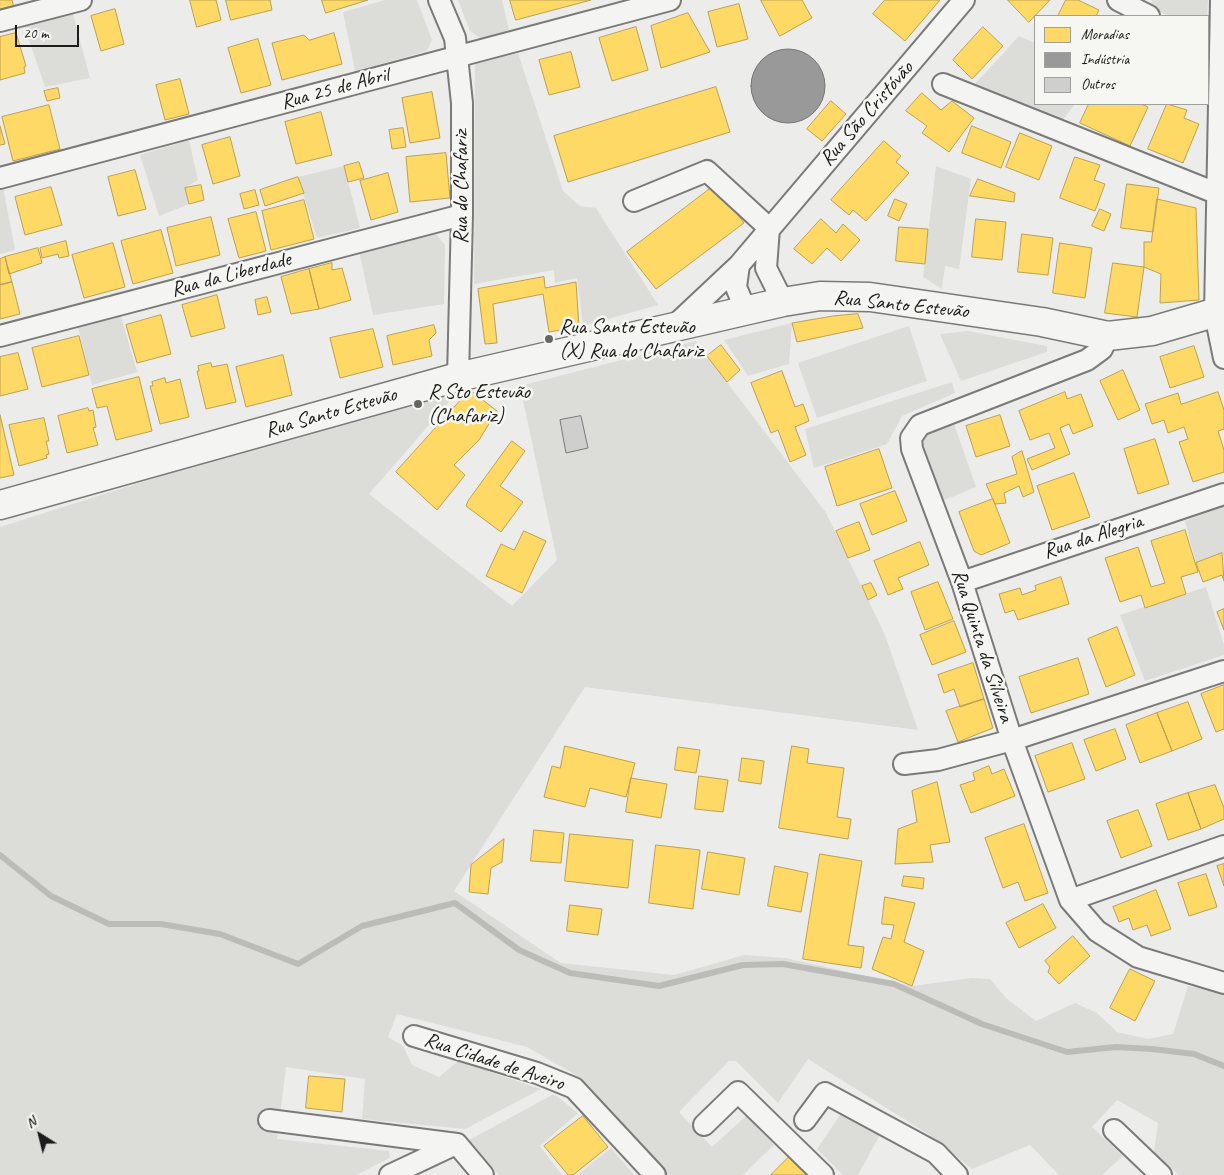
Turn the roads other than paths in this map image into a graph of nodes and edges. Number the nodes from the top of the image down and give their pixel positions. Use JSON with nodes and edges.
{"nodes":[{"id":1,"x":81,"y":0,"type":"edge"},
{"id":2,"x":439,"y":0,"type":"edge"},
{"id":3,"x":670,"y":0,"type":"edge"},
{"id":4,"x":964,"y":0,"type":"edge"},
{"id":5,"x":1118,"y":0,"type":"edge"},
{"id":6,"x":1221,"y":0,"type":"edge"},
{"id":7,"x":1147,"y":15,"type":"edge"},
{"id":8,"x":0,"y":20,"type":"edge"},
{"id":9,"x":1213,"y":49,"type":"edge"},
{"id":10,"x":458,"y":56,"type":"junction"},
{"id":11,"x":943,"y":84,"type":"dead end"},
{"id":12,"x":0,"y":178,"type":"edge"},
{"id":13,"x":1216,"y":193,"type":"junction"},
{"id":14,"x":634,"y":201,"type":"dead end"},
{"id":15,"x":462,"y":215,"type":"junction"},
{"id":16,"x":769,"y":228,"type":"junction"},
{"id":17,"x":739,"y":265,"type":"junction"},
{"id":18,"x":783,"y":302,"type":"junction"},
{"id":19,"x":746,"y":311,"type":"junction"},
{"id":20,"x":1220,"y":312,"type":"edge"},
{"id":21,"x":672,"y":328,"type":"junction"},
{"id":22,"x":0,"y":336,"type":"edge"},
{"id":23,"x":1108,"y":336,"type":"junction"},
{"id":24,"x":1224,"y":358,"type":"edge"},
{"id":25,"x":458,"y":377,"type":"junction"},
{"id":26,"x":1224,"y":494,"type":"edge"},
{"id":27,"x":0,"y":505,"type":"edge"},
{"id":28,"x":962,"y":582,"type":"junction"},
{"id":29,"x":1224,"y":671,"type":"edge"},
{"id":30,"x":1012,"y":740,"type":"junction"},
{"id":31,"x":904,"y":764,"type":"dead end"},
{"id":32,"x":1224,"y":846,"type":"edge"},
{"id":33,"x":1070,"y":900,"type":"junction"},
{"id":34,"x":1224,"y":983,"type":"edge"},
{"id":35,"x":414,"y":1036,"type":"dead end"},
{"id":36,"x":269,"y":1120,"type":"dead end"},
{"id":37,"x":804,"y":1120,"type":"dead end"},
{"id":38,"x":704,"y":1125,"type":"dead end"},
{"id":39,"x":1114,"y":1130,"type":"dead end"},
{"id":40,"x":457,"y":1144,"type":"junction"},
{"id":41,"x":390,"y":1175,"type":"edge"},
{"id":42,"x":483,"y":1175,"type":"edge"},
{"id":43,"x":656,"y":1175,"type":"edge"},
{"id":44,"x":822,"y":1175,"type":"edge"},
{"id":45,"x":957,"y":1175,"type":"edge"},
{"id":46,"x":1161,"y":1175,"type":"edge"}],
"edges":[{"from":1,"to":8,"type":"street"},
{"from":2,"to":10,"type":"street","name":"Rua do Chafariz"},
{"from":3,"to":10,"type":"street","name":"Rua 25 de Abril"},
{"from":4,"to":16,"type":"street","name":"Rua São Cristóvão"},
{"from":5,"to":7,"type":"street"},
{"from":6,"to":9,"type":"street"},
{"from":9,"to":13,"type":"street"},
{"from":10,"to":12,"type":"street","name":"Rua 25 de Abril"},
{"from":10,"to":15,"type":"street","name":"Rua do Chafariz"},
{"from":11,"to":13,"type":"street"},
{"from":13,"to":20,"type":"street"},
{"from":14,"to":16,"type":"street"},
{"from":15,"to":22,"type":"street","name":"Rua da Liberdade"},
{"from":15,"to":25,"type":"street","name":"Rua do Chafariz"},
{"from":16,"to":17,"type":"street","name":"Rua São Cristóvão"},
{"from":16,"to":18,"type":"street"},
{"from":17,"to":19,"type":"street"},
{"from":17,"to":21,"type":"street","name":"Rua São Cristóvão"},
{"from":18,"to":19,"type":"street","name":"Rua Santo Estevão"},
{"from":18,"to":23,"type":"street","name":"Rua Santo Estevão"},
{"from":19,"to":21,"type":"street","name":"Rua Santo Estevão"},
{"from":20,"to":23,"type":"street","name":"Rua Santo Estevão"},
{"from":20,"to":24,"type":"street"},
{"from":21,"to":25,"type":"street","name":"Rua Santo Estevão"},
{"from":23,"to":28,"type":"street","name":"Rua Quinta da Silveira"},
{"from":25,"to":27,"type":"street","name":"Rua Santo Estevão"},
{"from":26,"to":28,"type":"street","name":"Rua da Alegria"},
{"from":28,"to":30,"type":"street","name":"Rua Quinta da Silveira"},
{"from":29,"to":30,"type":"street"},
{"from":30,"to":31,"type":"street"},
{"from":30,"to":33,"type":"street","name":"Rua Quinta da Silveira"},
{"from":32,"to":33,"type":"street"},
{"from":33,"to":34,"type":"street","name":"Rua Quinta da Silveira"},
{"from":35,"to":43,"type":"street","name":"Rua Cidade de Aveiro"},
{"from":36,"to":40,"type":"street"},
{"from":37,"to":45,"type":"street"},
{"from":38,"to":44,"type":"street"},
{"from":39,"to":46,"type":"street"},
{"from":40,"to":41,"type":"street"},
{"from":40,"to":42,"type":"street"}]}
